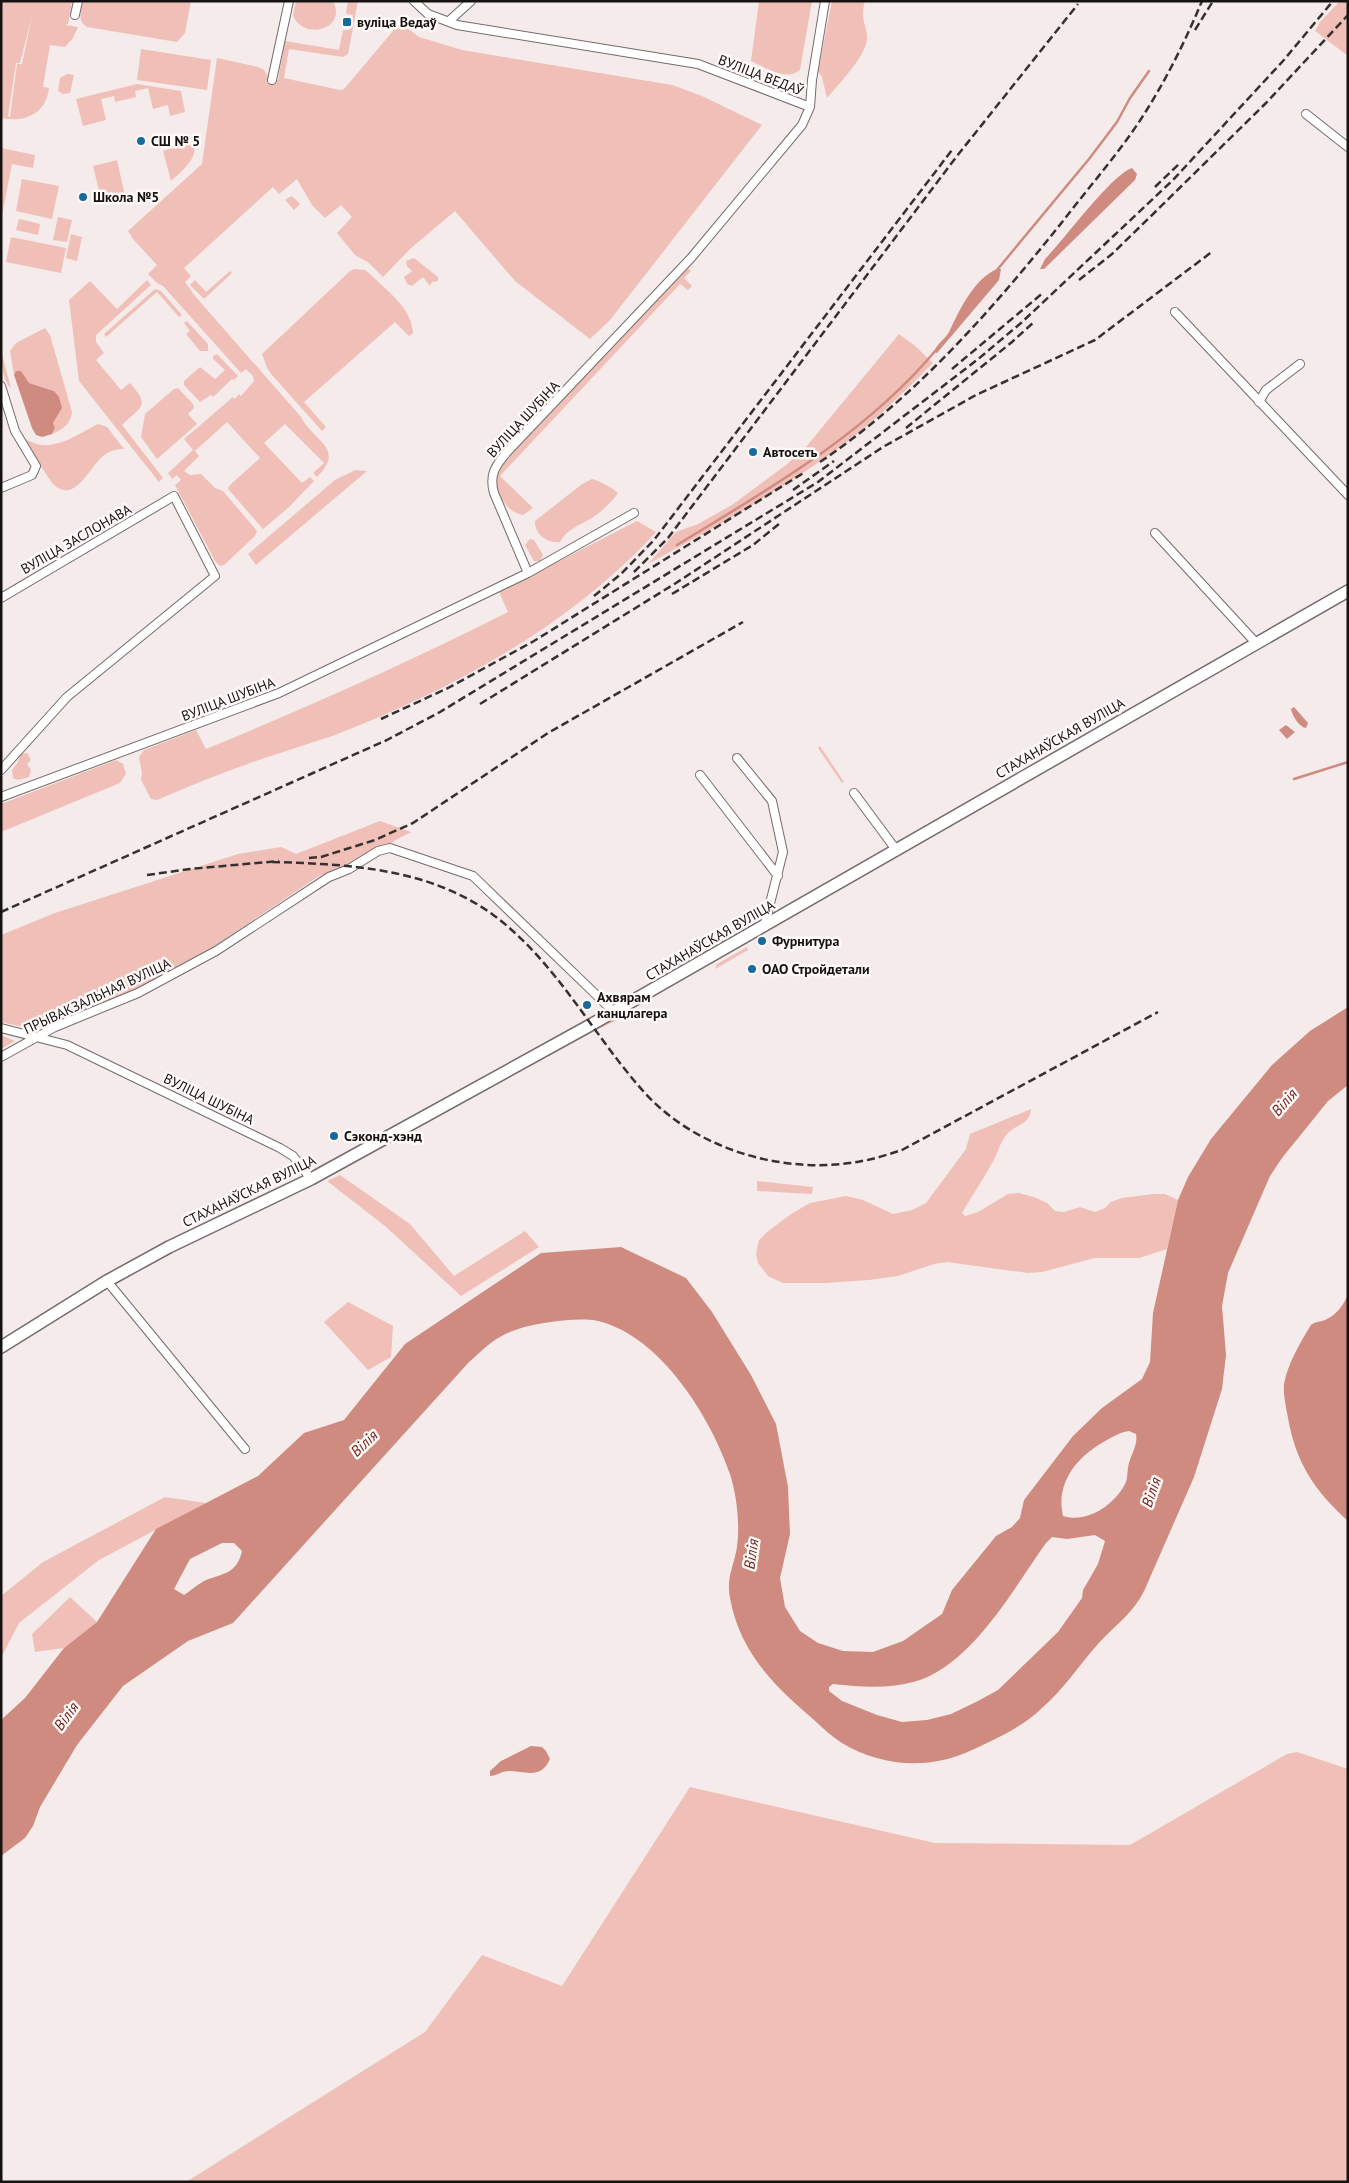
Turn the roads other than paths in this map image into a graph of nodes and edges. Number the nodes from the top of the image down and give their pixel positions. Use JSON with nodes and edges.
{"nodes":[{"id":1,"x":78,"y":1,"type":"edge"},
{"id":2,"x":288,"y":1,"type":"edge"},
{"id":3,"x":414,"y":1,"type":"edge"},
{"id":4,"x":471,"y":1,"type":"edge"},
{"id":5,"x":825,"y":1,"type":"edge"},
{"id":6,"x":76,"y":15,"type":"dead end"},
{"id":7,"x":450,"y":21,"type":"junction"},
{"id":8,"x":272,"y":80,"type":"dead end"},
{"id":9,"x":810,"y":107,"type":"junction"},
{"id":10,"x":1306,"y":114,"type":"dead end"},
{"id":11,"x":1348,"y":147,"type":"edge"},
{"id":12,"x":1175,"y":312,"type":"dead end"},
{"id":13,"x":1300,"y":364,"type":"dead end"},
{"id":14,"x":1,"y":386,"type":"edge"},
{"id":15,"x":1259,"y":402,"type":"junction"},
{"id":16,"x":1,"y":488,"type":"edge"},
{"id":17,"x":1348,"y":495,"type":"edge"},
{"id":18,"x":634,"y":513,"type":"dead end"},
{"id":19,"x":1155,"y":533,"type":"dead end"},
{"id":20,"x":528,"y":574,"type":"junction"},
{"id":21,"x":1348,"y":591,"type":"edge"},
{"id":22,"x":1,"y":598,"type":"edge"},
{"id":23,"x":1256,"y":643,"type":"junction"},
{"id":24,"x":737,"y":758,"type":"dead end"},
{"id":25,"x":1,"y":770,"type":"edge"},
{"id":26,"x":700,"y":775,"type":"dead end"},
{"id":27,"x":854,"y":793,"type":"dead end"},
{"id":28,"x":1,"y":797,"type":"edge"},
{"id":29,"x":897,"y":851,"type":"junction"},
{"id":30,"x":778,"y":876,"type":"junction"},
{"id":31,"x":764,"y":927,"type":"junction"},
{"id":32,"x":614,"y":1012,"type":"junction"},
{"id":33,"x":1,"y":1028,"type":"edge"},
{"id":34,"x":38,"y":1036,"type":"junction"},
{"id":35,"x":1,"y":1057,"type":"edge"},
{"id":36,"x":311,"y":1179,"type":"junction"},
{"id":37,"x":107,"y":1281,"type":"junction"},
{"id":38,"x":1,"y":1346,"type":"edge"},
{"id":39,"x":245,"y":1450,"type":"dead end"}],
"edges":[{"from":1,"to":6,"type":"street"},
{"from":2,"to":8,"type":"street"},
{"from":3,"to":7,"type":"street","name":"ВУЛІЦА ВЕДАЎ"},
{"from":4,"to":7,"type":"street"},
{"from":5,"to":9,"type":"street","name":"ВУЛІЦА ШУБІНА"},
{"from":7,"to":9,"type":"street","name":"ВУЛІЦА ВЕДАЎ"},
{"from":9,"to":20,"type":"street","name":"ВУЛІЦА ШУБІНА"},
{"from":10,"to":11,"type":"street"},
{"from":12,"to":15,"type":"street"},
{"from":13,"to":15,"type":"street"},
{"from":14,"to":16,"type":"street"},
{"from":15,"to":17,"type":"street"},
{"from":18,"to":20,"type":"street"},
{"from":19,"to":23,"type":"street"},
{"from":20,"to":28,"type":"street","name":"ВУЛІЦА ШУБІНА"},
{"from":21,"to":23,"type":"street","name":"СТАХАНАЎСКАЯ ВУЛІЦА"},
{"from":22,"to":25,"type":"street","name":"ВУЛІЦА ЗАСЛОНАВА"},
{"from":23,"to":29,"type":"street","name":"СТАХАНАЎСКАЯ ВУЛІЦА"},
{"from":24,"to":30,"type":"street"},
{"from":26,"to":30,"type":"street"},
{"from":27,"to":29,"type":"street"},
{"from":29,"to":31,"type":"street","name":"СТАХАНАЎСКАЯ ВУЛІЦА"},
{"from":30,"to":31,"type":"street"},
{"from":31,"to":32,"type":"street","name":"СТАХАНАЎСКАЯ ВУЛІЦА"},
{"from":32,"to":34,"type":"street","name":"ПРЫВАКЗАЛЬНАЯ ВУЛІЦА"},
{"from":32,"to":36,"type":"street","name":"СТАХАНАЎСКАЯ ВУЛІЦА"},
{"from":33,"to":34,"type":"street","name":"ВУЛІЦА ШУБІНА"},
{"from":34,"to":35,"type":"street","name":"ПРЫВАКЗАЛЬНАЯ ВУЛІЦА"},
{"from":34,"to":36,"type":"street","name":"ВУЛІЦА ШУБІНА"},
{"from":36,"to":37,"type":"street","name":"СТАХАНАЎСКАЯ ВУЛІЦА"},
{"from":37,"to":38,"type":"street","name":"СТАХАНАЎСКАЯ ВУЛІЦА"},
{"from":37,"to":39,"type":"street"}]}
